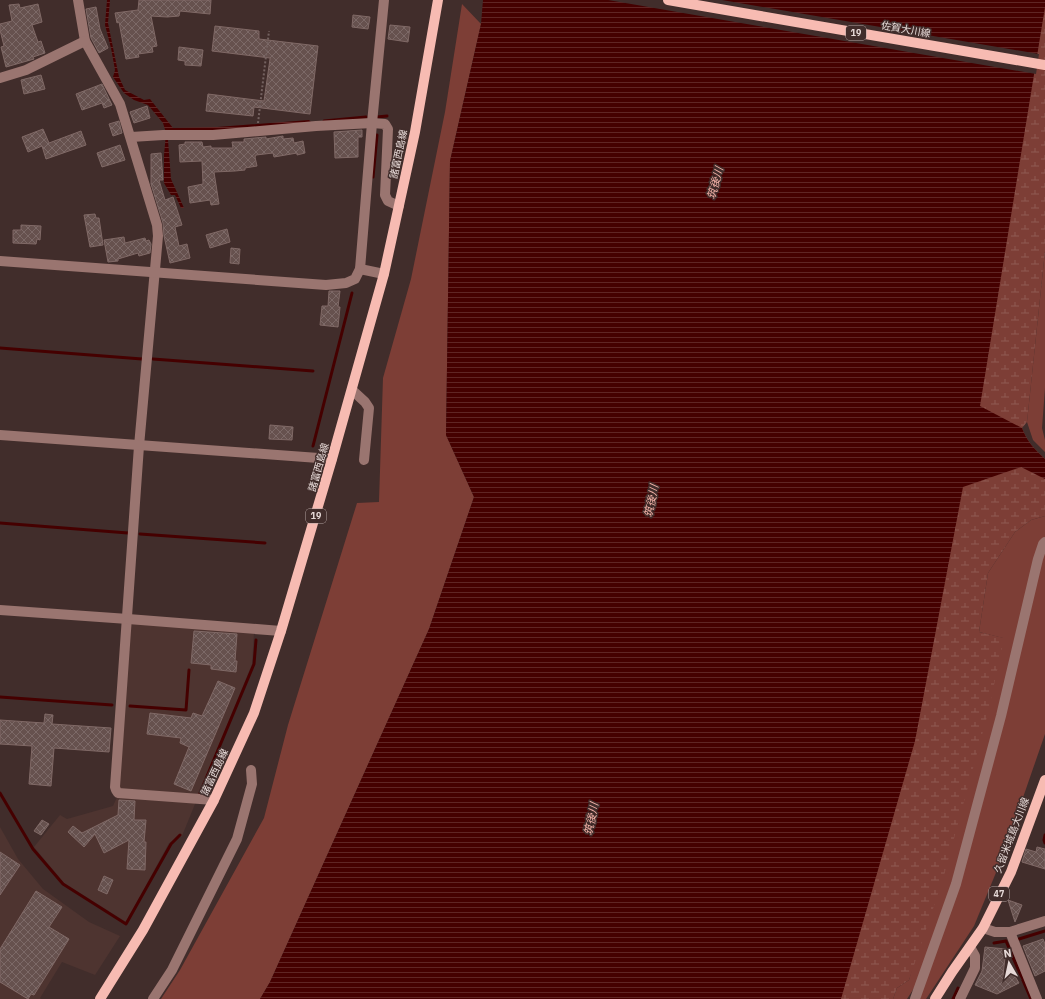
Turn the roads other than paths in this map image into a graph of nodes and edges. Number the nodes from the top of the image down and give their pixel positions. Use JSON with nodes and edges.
{"nodes":[{"id":1,"x":78,"y":0,"type":"edge"},
{"id":2,"x":384,"y":0,"type":"edge"},
{"id":3,"x":438,"y":0,"type":"edge"},
{"id":4,"x":668,"y":0,"type":"edge"},
{"id":5,"x":86,"y":41,"type":"junction"},
{"id":6,"x":1045,"y":65,"type":"edge"},
{"id":7,"x":0,"y":78,"type":"edge"},
{"id":8,"x":372,"y":123,"type":"junction"},
{"id":9,"x":130,"y":137,"type":"junction"},
{"id":10,"x":399,"y":206,"type":"junction"},
{"id":11,"x":0,"y":261,"type":"edge"},
{"id":12,"x":360,"y":269,"type":"junction"},
{"id":13,"x":154,"y":272,"type":"junction"},
{"id":14,"x":384,"y":274,"type":"junction"},
{"id":15,"x":352,"y":390,"type":"junction"},
{"id":16,"x":0,"y":435,"type":"edge"},
{"id":17,"x":139,"y":446,"type":"junction"},
{"id":18,"x":332,"y":459,"type":"junction"},
{"id":19,"x":364,"y":460,"type":"dead end"},
{"id":20,"x":1045,"y":542,"type":"edge"},
{"id":21,"x":0,"y":610,"type":"edge"},
{"id":22,"x":128,"y":619,"type":"junction"},
{"id":23,"x":281,"y":631,"type":"junction"},
{"id":24,"x":251,"y":770,"type":"dead end"},
{"id":25,"x":1045,"y":780,"type":"edge"},
{"id":26,"x":214,"y":800,"type":"junction"},
{"id":27,"x":1045,"y":921,"type":"edge"},
{"id":28,"x":983,"y":928,"type":"junction"},
{"id":29,"x":1010,"y":932,"type":"junction"},
{"id":30,"x":970,"y":947,"type":"junction"},
{"id":31,"x":100,"y":999,"type":"edge"},
{"id":32,"x":153,"y":999,"type":"edge"},
{"id":33,"x":916,"y":999,"type":"edge"},
{"id":34,"x":936,"y":999,"type":"edge"},
{"id":35,"x":960,"y":999,"type":"edge"},
{"id":36,"x":1037,"y":999,"type":"edge"}],
"edges":[{"from":1,"to":5,"type":"street"},
{"from":2,"to":8,"type":"street"},
{"from":3,"to":10,"type":"main road","name":"諸富西島線","number":"19"},
{"from":4,"to":6,"type":"main road","name":"佐賀大川線","number":"19"},
{"from":5,"to":7,"type":"street"},
{"from":5,"to":9,"type":"street"},
{"from":8,"to":9,"type":"street"},
{"from":8,"to":10,"type":"street"},
{"from":8,"to":12,"type":"street"},
{"from":9,"to":13,"type":"street"},
{"from":10,"to":14,"type":"main road","name":"諸富西島線","number":"19"},
{"from":11,"to":13,"type":"street"},
{"from":12,"to":13,"type":"street"},
{"from":12,"to":14,"type":"street"},
{"from":13,"to":17,"type":"street"},
{"from":14,"to":15,"type":"main road","name":"諸富西島線","number":"19"},
{"from":15,"to":18,"type":"main road","name":"諸富西島線","number":"19"},
{"from":15,"to":19,"type":"street"},
{"from":16,"to":17,"type":"street"},
{"from":17,"to":18,"type":"street"},
{"from":17,"to":22,"type":"street"},
{"from":18,"to":23,"type":"main road","name":"諸富西島線","number":"19"},
{"from":20,"to":33,"type":"street"},
{"from":21,"to":22,"type":"street"},
{"from":22,"to":23,"type":"street"},
{"from":22,"to":26,"type":"street"},
{"from":23,"to":26,"type":"main road","name":"諸富西島線","number":"19"},
{"from":24,"to":32,"type":"street"},
{"from":25,"to":28,"type":"main road","name":"久留米城島大川線","number":"47"},
{"from":26,"to":31,"type":"main road","name":"諸富西島線","number":"19"},
{"from":27,"to":29,"type":"street"},
{"from":28,"to":29,"type":"street"},
{"from":28,"to":30,"type":"main road","name":"久留米城島大川線","number":"47"},
{"from":29,"to":36,"type":"street"},
{"from":30,"to":34,"type":"main road","name":"久留米城島大川線","number":"47"},
{"from":30,"to":35,"type":"street"}]}
